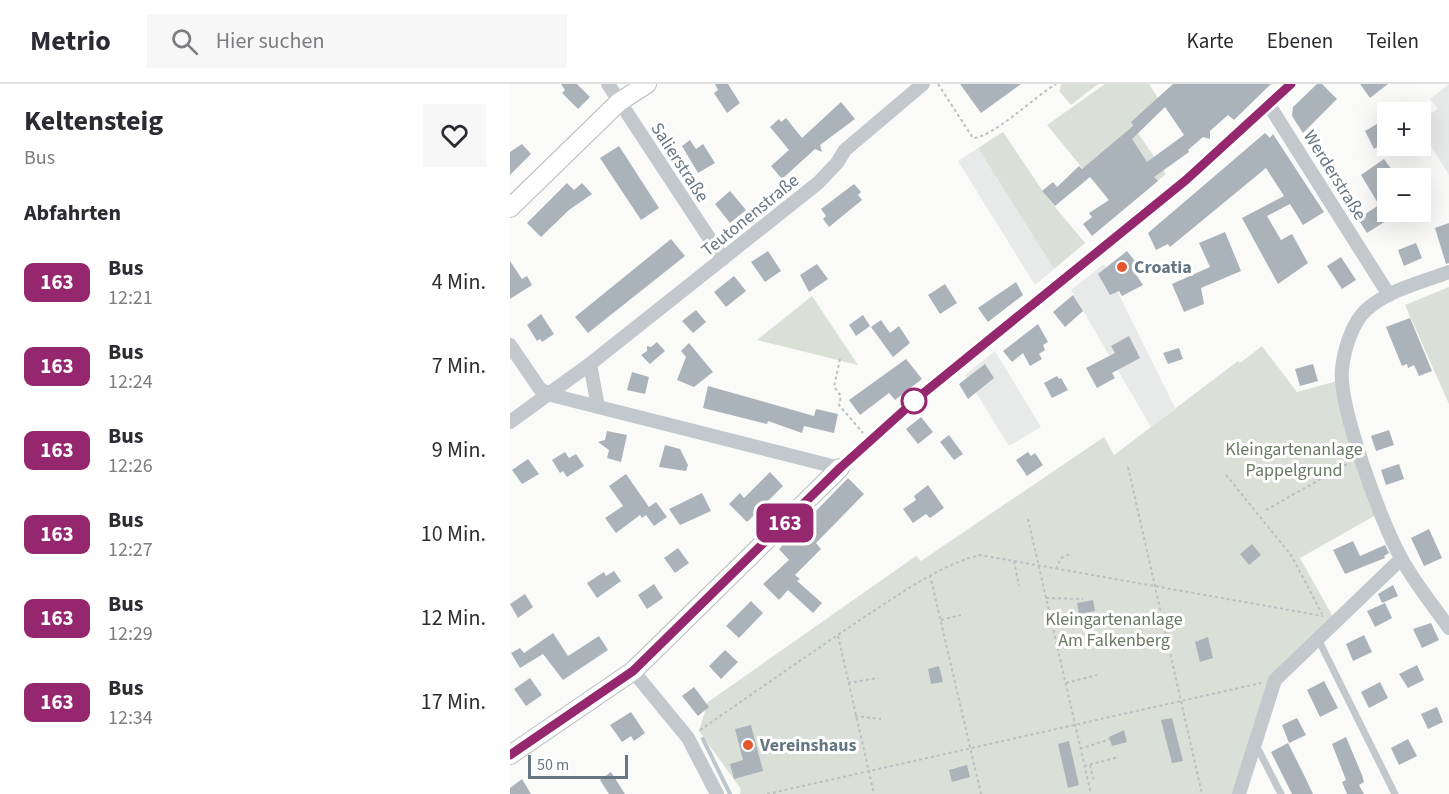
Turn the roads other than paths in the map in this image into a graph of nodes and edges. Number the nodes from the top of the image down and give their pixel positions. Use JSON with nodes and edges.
{"nodes":[{"id":1,"x":608,"y":84,"type":"edge"},
{"id":2,"x":647,"y":84,"type":"edge"},
{"id":3,"x":923,"y":84,"type":"edge"},
{"id":4,"x":619,"y":102,"type":"junction"},
{"id":5,"x":1269,"y":105,"type":"dead end"},
{"id":6,"x":510,"y":208,"type":"edge"},
{"id":7,"x":723,"y":259,"type":"junction"},
{"id":8,"x":1449,"y":272,"type":"edge"},
{"id":9,"x":1389,"y":295,"type":"junction"},
{"id":10,"x":510,"y":345,"type":"edge"},
{"id":11,"x":590,"y":364,"type":"junction"},
{"id":12,"x":551,"y":395,"type":"junction"},
{"id":13,"x":598,"y":407,"type":"junction"},
{"id":14,"x":510,"y":422,"type":"edge"},
{"id":15,"x":840,"y":468,"type":"joint"},
{"id":16,"x":1401,"y":559,"type":"junction"},
{"id":17,"x":1449,"y":628,"type":"edge"},
{"id":18,"x":1318,"y":639,"type":"junction"},
{"id":19,"x":633,"y":671,"type":"junction"},
{"id":20,"x":1256,"y":744,"type":"junction"},
{"id":21,"x":510,"y":755,"type":"edge"},
{"id":22,"x":717,"y":794,"type":"edge"},
{"id":23,"x":1239,"y":794,"type":"edge"},
{"id":24,"x":1281,"y":794,"type":"edge"},
{"id":25,"x":1395,"y":794,"type":"edge"}],
"edges":[{"from":1,"to":4,"type":"street","name":"Salierstraße"},
{"from":2,"to":4,"type":"street"},
{"from":3,"to":7,"type":"street","name":"Teutonenstraße"},
{"from":4,"to":6,"type":"street"},
{"from":4,"to":7,"type":"street","name":"Salierstraße"},
{"from":5,"to":9,"type":"street","name":"Werderstraße"},
{"from":7,"to":11,"type":"street","name":"Teutonenstraße"},
{"from":8,"to":9,"type":"street"},
{"from":9,"to":16,"type":"street"},
{"from":10,"to":12,"type":"street"},
{"from":11,"to":12,"type":"street","name":"Teutonenstraße"},
{"from":11,"to":13,"type":"street"},
{"from":12,"to":13,"type":"street"},
{"from":12,"to":14,"type":"street","name":"Teutonenstraße"},
{"from":13,"to":15,"type":"street"},
{"from":15,"to":19,"type":"street"},
{"from":16,"to":17,"type":"street"},
{"from":16,"to":18,"type":"street"},
{"from":18,"to":20,"type":"street"},
{"from":18,"to":25,"type":"lane"},
{"from":19,"to":21,"type":"street"},
{"from":19,"to":22,"type":"street"},
{"from":20,"to":23,"type":"street"},
{"from":20,"to":24,"type":"lane"}]}
